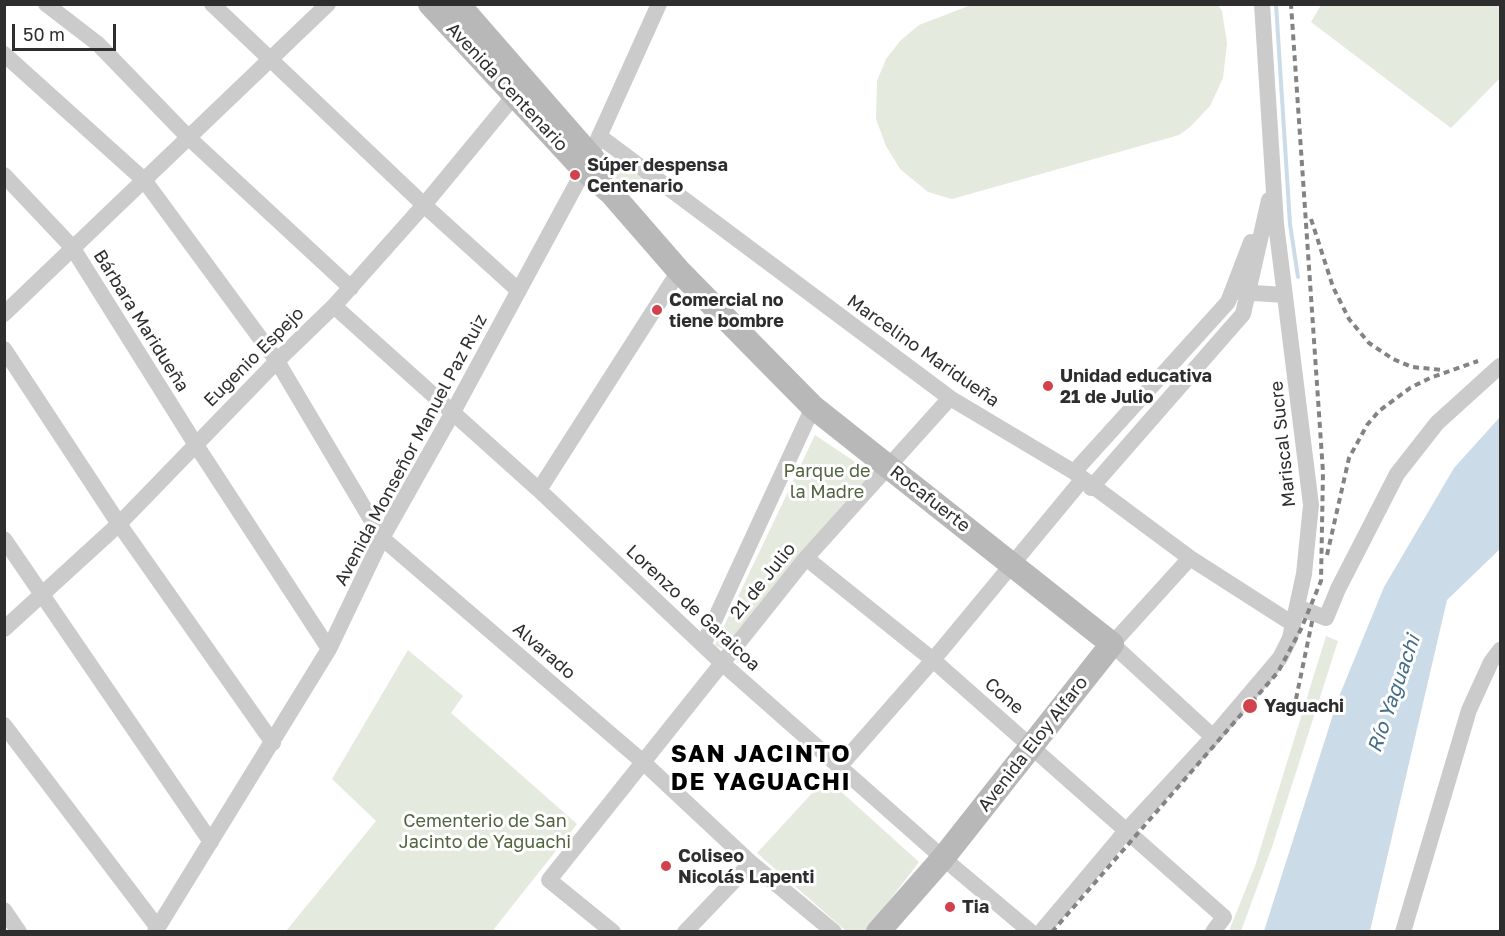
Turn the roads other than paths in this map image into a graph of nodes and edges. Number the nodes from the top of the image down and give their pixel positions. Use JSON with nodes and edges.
{"nodes":[{"id":1,"x":46,"y":4,"type":"edge"},
{"id":2,"x":212,"y":4,"type":"edge"},
{"id":3,"x":328,"y":4,"type":"edge"},
{"id":4,"x":430,"y":4,"type":"edge"},
{"id":5,"x":659,"y":4,"type":"edge"},
{"id":6,"x":1262,"y":4,"type":"edge"},
{"id":7,"x":463,"y":7,"type":"edge"},
{"id":8,"x":4,"y":54,"type":"edge"},
{"id":9,"x":270,"y":59,"type":"junction"},
{"id":10,"x":514,"y":96,"type":"junction"},
{"id":11,"x":189,"y":138,"type":"junction"},
{"id":12,"x":591,"y":153,"type":"junction"},
{"id":13,"x":4,"y":175,"type":"edge"},
{"id":14,"x":144,"y":180,"type":"junction"},
{"id":15,"x":1272,"y":185,"type":"junction"},
{"id":16,"x":424,"y":205,"type":"junction"},
{"id":17,"x":72,"y":247,"type":"junction"},
{"id":18,"x":679,"y":271,"type":"junction"},
{"id":19,"x":351,"y":288,"type":"junction"},
{"id":20,"x":518,"y":290,"type":"junction"},
{"id":21,"x":1240,"y":292,"type":"junction"},
{"id":22,"x":1285,"y":296,"type":"junction"},
{"id":23,"x":334,"y":306,"type":"junction"},
{"id":24,"x":4,"y":314,"type":"edge"},
{"id":25,"x":4,"y":350,"type":"edge"},
{"id":26,"x":277,"y":361,"type":"junction"},
{"id":27,"x":1500,"y":366,"type":"edge"},
{"id":28,"x":950,"y":398,"type":"junction"},
{"id":29,"x":813,"y":407,"type":"junction"},
{"id":30,"x":453,"y":412,"type":"junction"},
{"id":31,"x":196,"y":445,"type":"junction"},
{"id":32,"x":889,"y":468,"type":"junction"},
{"id":33,"x":1082,"y":480,"type":"junction"},
{"id":34,"x":539,"y":490,"type":"junction"},
{"id":35,"x":119,"y":524,"type":"junction"},
{"id":36,"x":382,"y":538,"type":"junction"},
{"id":37,"x":4,"y":539,"type":"edge"},
{"id":38,"x":807,"y":558,"type":"junction"},
{"id":39,"x":1190,"y":558,"type":"junction"},
{"id":40,"x":1012,"y":564,"type":"junction"},
{"id":41,"x":43,"y":593,"type":"junction"},
{"id":42,"x":1297,"y":607,"type":"junction"},
{"id":43,"x":1293,"y":624,"type":"junction"},
{"id":44,"x":4,"y":629,"type":"edge"},
{"id":45,"x":1112,"y":644,"type":"junction"},
{"id":46,"x":704,"y":645,"type":"junction"},
{"id":47,"x":329,"y":649,"type":"junction"},
{"id":48,"x":1500,"y":650,"type":"edge"},
{"id":49,"x":933,"y":660,"type":"junction"},
{"id":50,"x":722,"y":663,"type":"junction"},
{"id":51,"x":4,"y":725,"type":"edge"},
{"id":52,"x":1213,"y":737,"type":"junction"},
{"id":53,"x":273,"y":743,"type":"junction"},
{"id":54,"x":1030,"y":746,"type":"junction"},
{"id":55,"x":644,"y":762,"type":"junction"},
{"id":56,"x":839,"y":767,"type":"junction"},
{"id":57,"x":1126,"y":831,"type":"junction"},
{"id":58,"x":211,"y":842,"type":"junction"},
{"id":59,"x":943,"y":858,"type":"junction"},
{"id":60,"x":751,"y":863,"type":"junction"},
{"id":61,"x":4,"y":910,"type":"edge"},
{"id":62,"x":156,"y":930,"type":"edge"},
{"id":63,"x":19,"y":932,"type":"edge"},
{"id":64,"x":613,"y":932,"type":"edge"},
{"id":65,"x":685,"y":932,"type":"edge"},
{"id":66,"x":834,"y":932,"type":"edge"},
{"id":67,"x":878,"y":932,"type":"edge"},
{"id":68,"x":1032,"y":932,"type":"edge"},
{"id":69,"x":1041,"y":932,"type":"edge"},
{"id":70,"x":1212,"y":932,"type":"edge"},
{"id":71,"x":1404,"y":932,"type":"edge"}],
"edges":[{"from":1,"to":11,"type":"street"},
{"from":2,"to":9,"type":"street"},
{"from":3,"to":9,"type":"street"},
{"from":4,"to":10,"type":"street","name":"Avenida Centenario"},
{"from":5,"to":12,"type":"street","name":"Avenida Monseñor Manuel Paz Ruiz"},
{"from":6,"to":15,"type":"street","name":"Mariscal Sucre"},
{"from":7,"to":12,"type":"street","name":"Avenida Centenario"},
{"from":8,"to":14,"type":"street","name":"Alvarado"},
{"from":9,"to":11,"type":"street"},
{"from":9,"to":16,"type":"street"},
{"from":10,"to":12,"type":"street","name":"Avenida Centenario"},
{"from":10,"to":16,"type":"street","name":"Eugenio Espejo"},
{"from":11,"to":14,"type":"street"},
{"from":11,"to":19,"type":"street"},
{"from":12,"to":18,"type":"street","name":"Rocafuerte"},
{"from":12,"to":20,"type":"street","name":"Avenida Monseñor Manuel Paz Ruiz"},
{"from":12,"to":28,"type":"street","name":"Marcelino Maridueña"},
{"from":13,"to":17,"type":"street","name":"Bárbara Maridueña"},
{"from":14,"to":17,"type":"street"},
{"from":14,"to":26,"type":"street","name":"Alvarado"},
{"from":15,"to":21,"type":"street"},
{"from":15,"to":22,"type":"street","name":"Mariscal Sucre"},
{"from":16,"to":19,"type":"street","name":"Eugenio Espejo"},
{"from":16,"to":20,"type":"street"},
{"from":17,"to":24,"type":"street"},
{"from":17,"to":31,"type":"street","name":"Bárbara Maridueña"},
{"from":18,"to":29,"type":"street","name":"Rocafuerte"},
{"from":18,"to":34,"type":"street"},
{"from":19,"to":23,"type":"street","name":"Eugenio Espejo"},
{"from":20,"to":30,"type":"street","name":"Avenida Monseñor Manuel Paz Ruiz"},
{"from":21,"to":22,"type":"street"},
{"from":21,"to":33,"type":"street"},
{"from":21,"to":33,"type":"street"},
{"from":22,"to":42,"type":"street","name":"Mariscal Sucre"},
{"from":23,"to":26,"type":"street","name":"Eugenio Espejo"},
{"from":23,"to":30,"type":"street","name":"Lorenzo de Garaicoa"},
{"from":25,"to":35,"type":"street"},
{"from":26,"to":31,"type":"street","name":"Eugenio Espejo"},
{"from":26,"to":36,"type":"street","name":"Alvarado"},
{"from":27,"to":42,"type":"street"},
{"from":28,"to":32,"type":"street","name":"21 de Julio"},
{"from":28,"to":33,"type":"street","name":"Marcelino Maridueña"},
{"from":29,"to":32,"type":"street","name":"Rocafuerte"},
{"from":29,"to":46,"type":"street"},
{"from":30,"to":34,"type":"street","name":"Lorenzo de Garaicoa"},
{"from":30,"to":36,"type":"street","name":"Avenida Monseñor Manuel Paz Ruiz"},
{"from":31,"to":35,"type":"street","name":"Eugenio Espejo"},
{"from":31,"to":47,"type":"street","name":"Bárbara Maridueña"},
{"from":32,"to":38,"type":"street","name":"21 de Julio"},
{"from":32,"to":40,"type":"street","name":"Rocafuerte"},
{"from":33,"to":39,"type":"street","name":"Marcelino Maridueña"},
{"from":33,"to":40,"type":"street"},
{"from":34,"to":46,"type":"street","name":"Lorenzo de Garaicoa"},
{"from":35,"to":41,"type":"street","name":"Eugenio Espejo"},
{"from":35,"to":53,"type":"street"},
{"from":36,"to":47,"type":"street","name":"Avenida Monseñor Manuel Paz Ruiz"},
{"from":36,"to":55,"type":"street","name":"Alvarado"},
{"from":37,"to":41,"type":"street"},
{"from":38,"to":49,"type":"street","name":"Cone"},
{"from":38,"to":50,"type":"street","name":"21 de Julio"},
{"from":39,"to":43,"type":"street","name":"Marcelino Maridueña"},
{"from":39,"to":45,"type":"street","name":"Avenida Eloy Alfaro"},
{"from":40,"to":45,"type":"street","name":"Rocafuerte"},
{"from":40,"to":49,"type":"street"},
{"from":41,"to":44,"type":"street","name":"Eugenio Espejo"},
{"from":41,"to":58,"type":"street"},
{"from":42,"to":43,"type":"street","name":"Mariscal Sucre"},
{"from":43,"to":52,"type":"street","name":"Mariscal Sucre"},
{"from":45,"to":52,"type":"street","name":"Rocafuerte"},
{"from":45,"to":54,"type":"street","name":"Avenida Eloy Alfaro"},
{"from":46,"to":50,"type":"street","name":"Lorenzo de Garaicoa"},
{"from":47,"to":53,"type":"street","name":"Avenida Monseñor Manuel Paz Ruiz"},
{"from":48,"to":71,"type":"street"},
{"from":49,"to":54,"type":"street","name":"Cone"},
{"from":49,"to":56,"type":"street"},
{"from":50,"to":55,"type":"street","name":"21 de Julio"},
{"from":50,"to":56,"type":"street","name":"Lorenzo de Garaicoa"},
{"from":51,"to":62,"type":"street"},
{"from":52,"to":57,"type":"street","name":"Mariscal Sucre"},
{"from":53,"to":58,"type":"street","name":"Avenida Monseñor Manuel Paz Ruiz"},
{"from":54,"to":57,"type":"street","name":"Cone"},
{"from":54,"to":59,"type":"street","name":"Avenida Eloy Alfaro"},
{"from":55,"to":60,"type":"street","name":"Alvarado"},
{"from":55,"to":64,"type":"street","name":"21 de Julio"},
{"from":56,"to":59,"type":"street","name":"Lorenzo de Garaicoa"},
{"from":57,"to":69,"type":"street","name":"Mariscal Sucre"},
{"from":57,"to":70,"type":"street","name":"Cone"},
{"from":58,"to":62,"type":"street","name":"Avenida Monseñor Manuel Paz Ruiz"},
{"from":59,"to":67,"type":"street","name":"Avenida Eloy Alfaro"},
{"from":59,"to":68,"type":"street","name":"Lorenzo de Garaicoa"},
{"from":60,"to":65,"type":"street"},
{"from":60,"to":66,"type":"street","name":"Alvarado"},
{"from":61,"to":63,"type":"street"}]}
